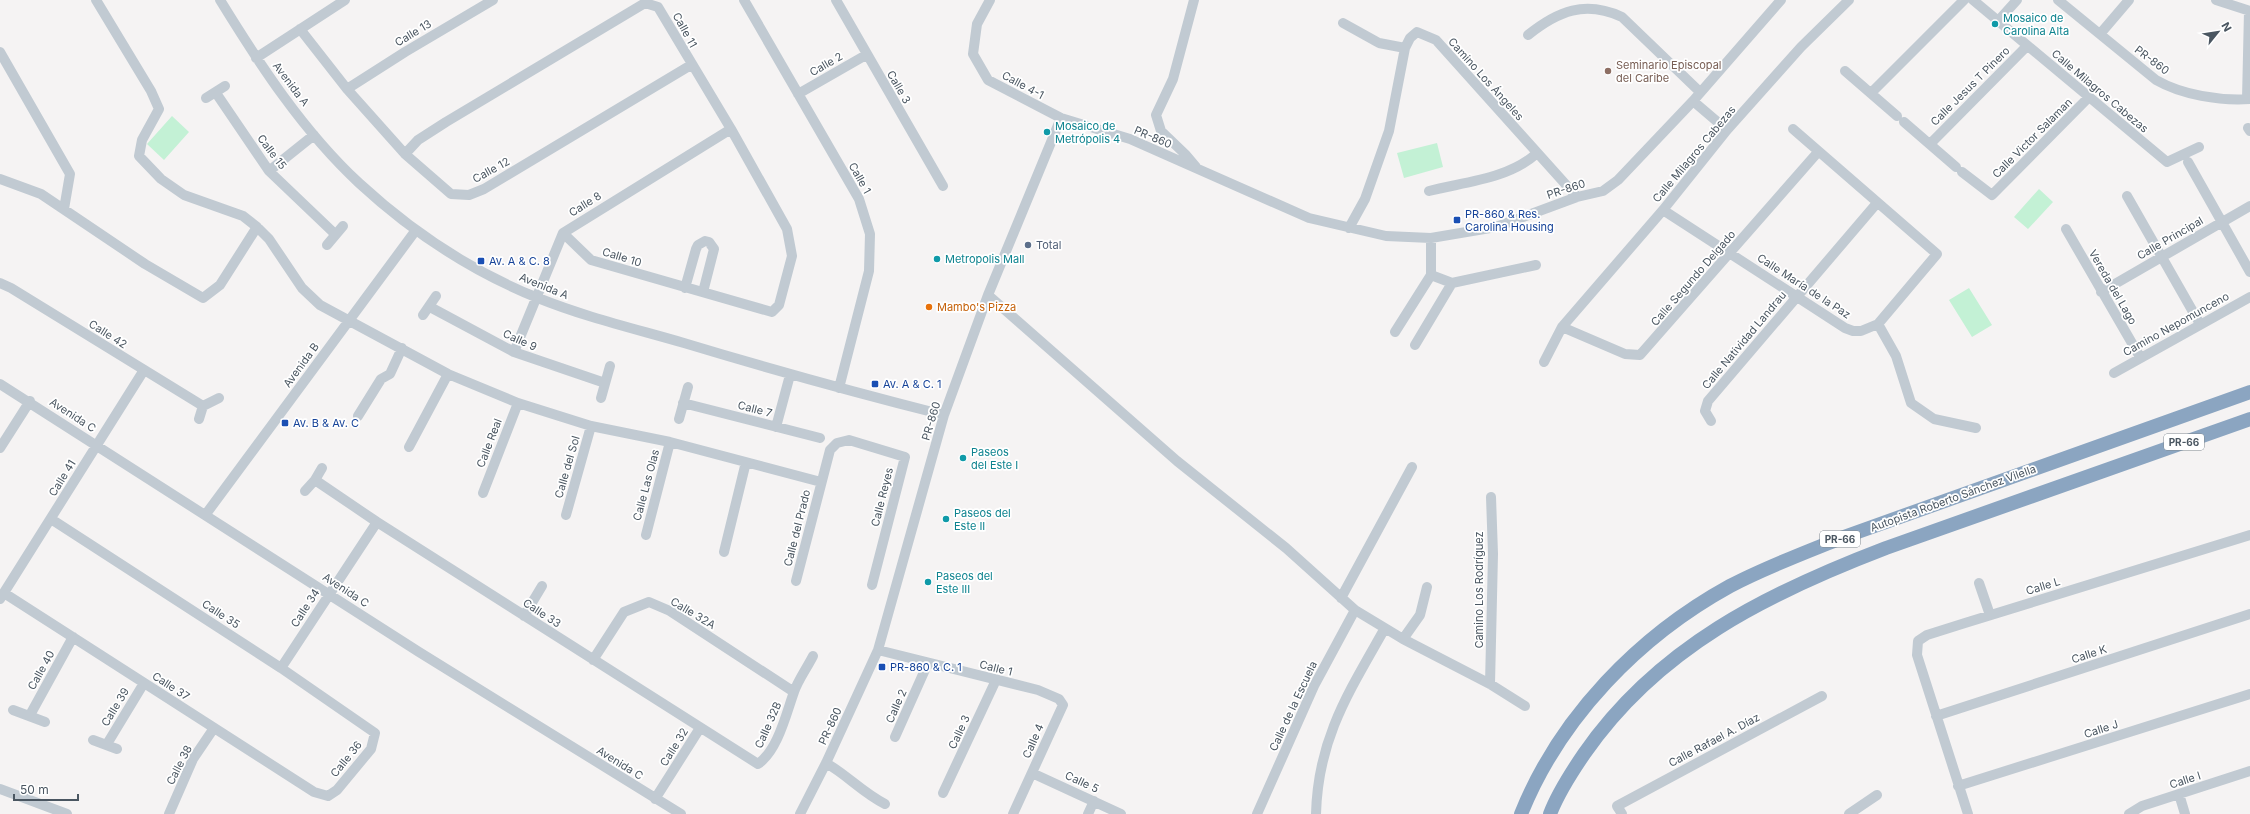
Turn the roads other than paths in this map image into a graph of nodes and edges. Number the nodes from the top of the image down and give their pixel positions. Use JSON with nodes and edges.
{"nodes":[{"id":1,"x":96,"y":0,"type":"edge"},
{"id":2,"x":220,"y":0,"type":"edge"},
{"id":3,"x":345,"y":0,"type":"edge"},
{"id":4,"x":493,"y":0,"type":"edge"},
{"id":5,"x":744,"y":0,"type":"edge"},
{"id":6,"x":836,"y":0,"type":"edge"},
{"id":7,"x":990,"y":0,"type":"edge"},
{"id":8,"x":1194,"y":0,"type":"edge"},
{"id":9,"x":1781,"y":0,"type":"edge"},
{"id":10,"x":1849,"y":0,"type":"edge"},
{"id":11,"x":1964,"y":0,"type":"edge"},
{"id":12,"x":1973,"y":0,"type":"edge"},
{"id":13,"x":2017,"y":0,"type":"edge"},
{"id":14,"x":2058,"y":0,"type":"edge"},
{"id":15,"x":2128,"y":0,"type":"edge"},
{"id":16,"x":2216,"y":0,"type":"edge"},
{"id":17,"x":2250,"y":11,"type":"edge"},
{"id":18,"x":1998,"y":21,"type":"junction"},
{"id":19,"x":1343,"y":23,"type":"dead end"},
{"id":20,"x":300,"y":29,"type":"junction"},
{"id":21,"x":2100,"y":34,"type":"junction"},
{"id":22,"x":1528,"y":35,"type":"dead end"},
{"id":23,"x":2027,"y":46,"type":"junction"},
{"id":24,"x":1405,"y":48,"type":"junction"},
{"id":25,"x":0,"y":52,"type":"edge"},
{"id":26,"x":866,"y":55,"type":"junction"},
{"id":27,"x":256,"y":58,"type":"junction"},
{"id":28,"x":691,"y":65,"type":"junction"},
{"id":29,"x":1845,"y":71,"type":"dead end"},
{"id":30,"x":225,"y":86,"type":"dead end"},
{"id":31,"x":347,"y":89,"type":"junction"},
{"id":32,"x":1700,"y":92,"type":"junction"},
{"id":33,"x":1871,"y":92,"type":"junction"},
{"id":34,"x":216,"y":93,"type":"junction"},
{"id":35,"x":798,"y":94,"type":"junction"},
{"id":36,"x":2089,"y":97,"type":"junction"},
{"id":37,"x":206,"y":98,"type":"dead end"},
{"id":38,"x":2248,"y":99,"type":"edge"},
{"id":39,"x":1693,"y":101,"type":"junction"},
{"id":40,"x":1061,"y":118,"type":"junction"},
{"id":41,"x":731,"y":129,"type":"junction"},
{"id":42,"x":1793,"y":129,"type":"dead end"},
{"id":43,"x":1728,"y":130,"type":"junction"},
{"id":44,"x":314,"y":135,"type":"junction"},
{"id":45,"x":1930,"y":144,"type":"junction"},
{"id":46,"x":2199,"y":147,"type":"dead end"},
{"id":47,"x":1818,"y":152,"type":"junction"},
{"id":48,"x":405,"y":154,"type":"junction"},
{"id":49,"x":1536,"y":154,"type":"junction"},
{"id":50,"x":2188,"y":162,"type":"dead end"},
{"id":51,"x":1197,"y":168,"type":"junction"},
{"id":52,"x":269,"y":171,"type":"junction"},
{"id":53,"x":0,"y":179,"type":"edge"},
{"id":54,"x":943,"y":186,"type":"dead end"},
{"id":55,"x":1429,"y":191,"type":"dead end"},
{"id":56,"x":2127,"y":196,"type":"dead end"},
{"id":57,"x":1577,"y":197,"type":"junction"},
{"id":58,"x":1877,"y":203,"type":"junction"},
{"id":59,"x":2250,"y":206,"type":"edge"},
{"id":60,"x":64,"y":209,"type":"junction"},
{"id":61,"x":1662,"y":210,"type":"junction"},
{"id":62,"x":2222,"y":222,"type":"junction"},
{"id":63,"x":343,"y":226,"type":"dead end"},
{"id":64,"x":257,"y":227,"type":"junction"},
{"id":65,"x":1349,"y":228,"type":"junction"},
{"id":66,"x":2066,"y":229,"type":"dead end"},
{"id":67,"x":416,"y":230,"type":"junction"},
{"id":68,"x":563,"y":232,"type":"junction"},
{"id":69,"x":335,"y":234,"type":"junction"},
{"id":70,"x":1431,"y":238,"type":"junction"},
{"id":71,"x":327,"y":245,"type":"dead end"},
{"id":72,"x":1731,"y":253,"type":"junction"},
{"id":73,"x":2162,"y":257,"type":"junction"},
{"id":74,"x":1536,"y":265,"type":"dead end"},
{"id":75,"x":2250,"y":272,"type":"edge"},
{"id":76,"x":1431,"y":275,"type":"junction"},
{"id":77,"x":0,"y":283,"type":"edge"},
{"id":78,"x":1452,"y":283,"type":"junction"},
{"id":79,"x":685,"y":288,"type":"junction"},
{"id":80,"x":703,"y":292,"type":"junction"},
{"id":81,"x":2101,"y":292,"type":"junction"},
{"id":82,"x":988,"y":295,"type":"junction"},
{"id":83,"x":436,"y":296,"type":"dead end"},
{"id":84,"x":1798,"y":296,"type":"junction"},
{"id":85,"x":2250,"y":297,"type":"edge"},
{"id":86,"x":536,"y":298,"type":"junction"},
{"id":87,"x":430,"y":306,"type":"junction"},
{"id":88,"x":776,"y":309,"type":"joint"},
{"id":89,"x":422,"y":315,"type":"dead end"},
{"id":90,"x":349,"y":320,"type":"junction"},
{"id":91,"x":1878,"y":324,"type":"junction"},
{"id":92,"x":2200,"y":324,"type":"junction"},
{"id":93,"x":1562,"y":327,"type":"junction"},
{"id":94,"x":1395,"y":332,"type":"dead end"},
{"id":95,"x":1415,"y":345,"type":"dead end"},
{"id":96,"x":402,"y":348,"type":"junction"},
{"id":97,"x":514,"y":352,"type":"junction"},
{"id":98,"x":2140,"y":357,"type":"junction"},
{"id":99,"x":1544,"y":362,"type":"dead end"},
{"id":100,"x":610,"y":366,"type":"dead end"},
{"id":101,"x":144,"y":370,"type":"junction"},
{"id":102,"x":2114,"y":373,"type":"dead end"},
{"id":103,"x":448,"y":374,"type":"junction"},
{"id":104,"x":790,"y":375,"type":"junction"},
{"id":105,"x":604,"y":383,"type":"junction"},
{"id":106,"x":0,"y":384,"type":"edge"},
{"id":107,"x":688,"y":387,"type":"dead end"},
{"id":108,"x":839,"y":388,"type":"junction"},
{"id":109,"x":2250,"y":392,"type":"edge"},
{"id":110,"x":219,"y":398,"type":"dead end"},
{"id":111,"x":601,"y":398,"type":"dead end"},
{"id":112,"x":30,"y":401,"type":"junction"},
{"id":113,"x":518,"y":403,"type":"junction"},
{"id":114,"x":684,"y":403,"type":"junction"},
{"id":115,"x":203,"y":406,"type":"junction"},
{"id":116,"x":358,"y":416,"type":"dead end"},
{"id":117,"x":944,"y":416,"type":"junction"},
{"id":118,"x":2250,"y":418,"type":"edge"},
{"id":119,"x":199,"y":419,"type":"dead end"},
{"id":120,"x":679,"y":419,"type":"dead end"},
{"id":121,"x":1711,"y":421,"type":"dead end"},
{"id":122,"x":591,"y":426,"type":"junction"},
{"id":123,"x":776,"y":427,"type":"junction"},
{"id":124,"x":1976,"y":428,"type":"dead end"},
{"id":125,"x":820,"y":438,"type":"dead end"},
{"id":126,"x":670,"y":442,"type":"junction"},
{"id":127,"x":98,"y":445,"type":"junction"},
{"id":128,"x":409,"y":447,"type":"dead end"},
{"id":129,"x":0,"y":448,"type":"edge"},
{"id":130,"x":746,"y":462,"type":"junction"},
{"id":131,"x":1412,"y":467,"type":"dead end"},
{"id":132,"x":322,"y":468,"type":"dead end"},
{"id":133,"x":315,"y":480,"type":"junction"},
{"id":134,"x":821,"y":482,"type":"junction"},
{"id":135,"x":305,"y":491,"type":"dead end"},
{"id":136,"x":483,"y":493,"type":"dead end"},
{"id":137,"x":1491,"y":497,"type":"dead end"},
{"id":138,"x":206,"y":514,"type":"junction"},
{"id":139,"x":566,"y":515,"type":"dead end"},
{"id":140,"x":51,"y":519,"type":"junction"},
{"id":141,"x":377,"y":522,"type":"junction"},
{"id":142,"x":646,"y":535,"type":"dead end"},
{"id":143,"x":2250,"y":535,"type":"edge"},
{"id":144,"x":724,"y":552,"type":"dead end"},
{"id":145,"x":796,"y":581,"type":"dead end"},
{"id":146,"x":1979,"y":583,"type":"dead end"},
{"id":147,"x":872,"y":584,"type":"dead end"},
{"id":148,"x":542,"y":586,"type":"dead end"},
{"id":149,"x":1427,"y":587,"type":"dead end"},
{"id":150,"x":329,"y":594,"type":"junction"},
{"id":151,"x":2,"y":596,"type":"edge"},
{"id":152,"x":1341,"y":598,"type":"junction"},
{"id":153,"x":1355,"y":610,"type":"junction"},
{"id":154,"x":2250,"y":614,"type":"edge"},
{"id":155,"x":1990,"y":615,"type":"junction"},
{"id":156,"x":524,"y":616,"type":"junction"},
{"id":157,"x":1384,"y":628,"type":"junction"},
{"id":158,"x":73,"y":637,"type":"junction"},
{"id":159,"x":1403,"y":639,"type":"junction"},
{"id":160,"x":878,"y":650,"type":"junction"},
{"id":161,"x":813,"y":656,"type":"dead end"},
{"id":162,"x":593,"y":660,"type":"junction"},
{"id":163,"x":928,"y":663,"type":"junction"},
{"id":164,"x":281,"y":668,"type":"junction"},
{"id":165,"x":996,"y":680,"type":"junction"},
{"id":166,"x":144,"y":683,"type":"junction"},
{"id":167,"x":1490,"y":684,"type":"junction"},
{"id":168,"x":1038,"y":690,"type":"joint"},
{"id":169,"x":794,"y":692,"type":"junction"},
{"id":170,"x":2250,"y":694,"type":"edge"},
{"id":171,"x":1822,"y":696,"type":"dead end"},
{"id":172,"x":1525,"y":706,"type":"dead end"},
{"id":173,"x":13,"y":710,"type":"dead end"},
{"id":174,"x":30,"y":715,"type":"junction"},
{"id":175,"x":1936,"y":716,"type":"junction"},
{"id":176,"x":45,"y":722,"type":"dead end"},
{"id":177,"x":214,"y":728,"type":"junction"},
{"id":178,"x":700,"y":728,"type":"junction"},
{"id":179,"x":375,"y":733,"type":"joint"},
{"id":180,"x":895,"y":738,"type":"dead end"},
{"id":181,"x":93,"y":740,"type":"dead end"},
{"id":182,"x":107,"y":744,"type":"junction"},
{"id":183,"x":118,"y":749,"type":"dead end"},
{"id":184,"x":826,"y":763,"type":"junction"},
{"id":185,"x":758,"y":764,"type":"joint"},
{"id":186,"x":2250,"y":771,"type":"edge"},
{"id":187,"x":1032,"y":773,"type":"junction"},
{"id":188,"x":1958,"y":786,"type":"junction"},
{"id":189,"x":0,"y":788,"type":"edge"},
{"id":190,"x":943,"y":794,"type":"dead end"},
{"id":191,"x":2179,"y":794,"type":"junction"},
{"id":192,"x":1877,"y":795,"type":"dead end"},
{"id":193,"x":328,"y":796,"type":"joint"},
{"id":194,"x":655,"y":798,"type":"junction"},
{"id":195,"x":1094,"y":801,"type":"junction"},
{"id":196,"x":885,"y":804,"type":"dead end"},
{"id":197,"x":1620,"y":810,"type":"edge"},
{"id":198,"x":67,"y":814,"type":"edge"},
{"id":199,"x":169,"y":814,"type":"edge"},
{"id":200,"x":681,"y":814,"type":"edge"},
{"id":201,"x":800,"y":814,"type":"edge"},
{"id":202,"x":1013,"y":814,"type":"edge"},
{"id":203,"x":1088,"y":814,"type":"edge"},
{"id":204,"x":1121,"y":814,"type":"edge"},
{"id":205,"x":1257,"y":814,"type":"edge"},
{"id":206,"x":1316,"y":814,"type":"edge"},
{"id":207,"x":1521,"y":814,"type":"edge"},
{"id":208,"x":1550,"y":814,"type":"edge"},
{"id":209,"x":1848,"y":814,"type":"edge"},
{"id":210,"x":1968,"y":814,"type":"edge"},
{"id":211,"x":2129,"y":814,"type":"edge"},
{"id":212,"x":2185,"y":814,"type":"edge"}],
"edges":[{"from":1,"to":64,"type":"street"},
{"from":2,"to":27,"type":"street","name":"Avenida A"},
{"from":3,"to":20,"type":"street"},
{"from":4,"to":31,"type":"street","name":"Calle 13"},
{"from":5,"to":35,"type":"street","name":"Calle 1"},
{"from":6,"to":26,"type":"street","name":"Calle 3"},
{"from":7,"to":40,"type":"street","name":"Calle 4-1"},
{"from":8,"to":51,"type":"street"},
{"from":9,"to":32,"type":"street","name":"PR-860","number":"PR-860"},
{"from":10,"to":43,"type":"street","name":"Calle Milagros Cabezas"},
{"from":11,"to":33,"type":"street"},
{"from":12,"to":18,"type":"street","name":"Calle Milagros Cabezas"},
{"from":13,"to":18,"type":"street"},
{"from":14,"to":21,"type":"street","name":"PR-860","number":"PR-860"},
{"from":15,"to":21,"type":"street"},
{"from":16,"to":17,"type":"street"},
{"from":17,"to":38,"type":"street"},
{"from":18,"to":23,"type":"street","name":"Calle Milagros Cabezas"},
{"from":19,"to":24,"type":"street"},
{"from":20,"to":27,"type":"street"},
{"from":20,"to":31,"type":"street","name":"Calle 12"},
{"from":21,"to":38,"type":"street","name":"PR-860","number":"PR-860"},
{"from":22,"to":32,"type":"street"},
{"from":23,"to":36,"type":"street","name":"Calle Milagros Cabezas"},
{"from":23,"to":45,"type":"street","name":"Calle Jesus T Pinero"},
{"from":24,"to":49,"type":"street","name":"Camino Los Ángeles"},
{"from":24,"to":65,"type":"street","name":"Camino Los Ángeles"},
{"from":25,"to":60,"type":"street"},
{"from":26,"to":35,"type":"street","name":"Calle 2"},
{"from":26,"to":54,"type":"street","name":"Calle 3"},
{"from":27,"to":44,"type":"street","name":"Avenida A"},
{"from":28,"to":41,"type":"street","name":"Calle 11"},
{"from":28,"to":48,"type":"street","name":"Calle 12"},
{"from":28,"to":48,"type":"street","name":"Calle 11"},
{"from":29,"to":33,"type":"street"},
{"from":30,"to":34,"type":"street"},
{"from":31,"to":48,"type":"street","name":"Calle 12"},
{"from":32,"to":39,"type":"street","name":"PR-860","number":"PR-860"},
{"from":33,"to":45,"type":"street"},
{"from":34,"to":37,"type":"street"},
{"from":34,"to":52,"type":"street","name":"Calle 15"},
{"from":35,"to":108,"type":"street","name":"Calle 1"},
{"from":36,"to":45,"type":"street","name":"Calle Victor Salaman"},
{"from":36,"to":46,"type":"street","name":"Calle Milagros Cabezas"},
{"from":39,"to":43,"type":"street"},
{"from":39,"to":57,"type":"street","name":"PR-860","number":"PR-860"},
{"from":40,"to":51,"type":"street","name":"PR-860","number":"PR-860"},
{"from":40,"to":82,"type":"street","name":"PR-860","number":"PR-860"},
{"from":41,"to":68,"type":"street","name":"Calle 8"},
{"from":41,"to":88,"type":"street","name":"Calle 11"},
{"from":42,"to":47,"type":"street"},
{"from":43,"to":61,"type":"street","name":"Calle Milagros Cabezas"},
{"from":44,"to":52,"type":"street"},
{"from":44,"to":67,"type":"street","name":"Avenida A"},
{"from":47,"to":58,"type":"street"},
{"from":47,"to":72,"type":"street","name":"Calle Segundo Delgado"},
{"from":49,"to":55,"type":"street"},
{"from":49,"to":57,"type":"street","name":"Camino Los Ángeles"},
{"from":50,"to":62,"type":"street"},
{"from":51,"to":65,"type":"street","name":"PR-860","number":"PR-860"},
{"from":52,"to":69,"type":"street","name":"Calle 15"},
{"from":53,"to":60,"type":"street"},
{"from":56,"to":73,"type":"street"},
{"from":57,"to":70,"type":"street","name":"PR-860","number":"PR-860"},
{"from":58,"to":84,"type":"street","name":"Calle Natividad Landrau"},
{"from":58,"to":91,"type":"street","name":"Calle María de la Paz"},
{"from":59,"to":62,"type":"street","name":"Calle Principal"},
{"from":60,"to":64,"type":"street"},
{"from":61,"to":72,"type":"street","name":"Calle María de la Paz"},
{"from":61,"to":93,"type":"street","name":"Calle Milagros Cabezas"},
{"from":62,"to":73,"type":"street","name":"Calle Principal"},
{"from":62,"to":75,"type":"street"},
{"from":63,"to":69,"type":"street"},
{"from":64,"to":90,"type":"street"},
{"from":65,"to":70,"type":"street","name":"PR-860","number":"PR-860"},
{"from":66,"to":81,"type":"street","name":"Vereda del Lago"},
{"from":67,"to":86,"type":"street","name":"Avenida A"},
{"from":67,"to":90,"type":"street","name":"Avenida B"},
{"from":68,"to":79,"type":"street","name":"Calle 10"},
{"from":68,"to":86,"type":"street"},
{"from":69,"to":71,"type":"street"},
{"from":70,"to":76,"type":"street"},
{"from":72,"to":84,"type":"street","name":"Calle María de la Paz"},
{"from":72,"to":93,"type":"street","name":"Calle Segundo Delgado"},
{"from":73,"to":81,"type":"street","name":"Calle Principal"},
{"from":73,"to":92,"type":"street"},
{"from":74,"to":78,"type":"street"},
{"from":76,"to":78,"type":"street"},
{"from":76,"to":94,"type":"street"},
{"from":77,"to":101,"type":"street","name":"Calle 42"},
{"from":78,"to":95,"type":"street"},
{"from":79,"to":80,"type":"street","name":"Calle 10"},
{"from":79,"to":80,"type":"street"},
{"from":80,"to":88,"type":"street","name":"Calle 10"},
{"from":81,"to":98,"type":"street","name":"Vereda del Lago"},
{"from":82,"to":117,"type":"street","name":"PR-860","number":"PR-860"},
{"from":82,"to":152,"type":"street"},
{"from":83,"to":87,"type":"street"},
{"from":84,"to":91,"type":"street","name":"Calle María de la Paz"},
{"from":84,"to":121,"type":"street","name":"Calle Natividad Landrau"},
{"from":85,"to":92,"type":"street","name":"Camino Nepomunceno"},
{"from":86,"to":97,"type":"street"},
{"from":86,"to":104,"type":"street","name":"Avenida A"},
{"from":87,"to":89,"type":"street"},
{"from":87,"to":97,"type":"street","name":"Calle 9"},
{"from":90,"to":96,"type":"street"},
{"from":90,"to":138,"type":"street","name":"Avenida B"},
{"from":91,"to":124,"type":"street"},
{"from":92,"to":98,"type":"street","name":"Camino Nepomunceno"},
{"from":93,"to":99,"type":"street","name":"Calle Milagros Cabezas"},
{"from":96,"to":103,"type":"street"},
{"from":96,"to":116,"type":"street"},
{"from":97,"to":105,"type":"street","name":"Calle 9"},
{"from":98,"to":102,"type":"street","name":"Camino Nepomunceno"},
{"from":100,"to":105,"type":"street"},
{"from":101,"to":115,"type":"street","name":"Calle 42"},
{"from":101,"to":127,"type":"street","name":"Calle 41"},
{"from":103,"to":113,"type":"street"},
{"from":103,"to":128,"type":"street"},
{"from":104,"to":108,"type":"street","name":"Avenida A"},
{"from":104,"to":123,"type":"street"},
{"from":105,"to":111,"type":"street"},
{"from":106,"to":112,"type":"street","name":"Avenida C"},
{"from":107,"to":114,"type":"street"},
{"from":108,"to":117,"type":"street","name":"Avenida A"},
{"from":109,"to":207,"type":"highway","name":"Autopista Roberto Sánchez Vilella","number":"PR-66"},
{"from":110,"to":115,"type":"street"},
{"from":112,"to":127,"type":"street","name":"Avenida C"},
{"from":112,"to":129,"type":"street"},
{"from":113,"to":122,"type":"street"},
{"from":113,"to":136,"type":"street","name":"Calle Real"},
{"from":114,"to":120,"type":"street"},
{"from":114,"to":123,"type":"street","name":"Calle 7"},
{"from":115,"to":119,"type":"street"},
{"from":117,"to":160,"type":"street","name":"PR-860","number":"PR-860"},
{"from":118,"to":208,"type":"highway","number":"PR-66"},
{"from":122,"to":126,"type":"street"},
{"from":122,"to":139,"type":"street","name":"Calle del Sol"},
{"from":123,"to":125,"type":"street","name":"Calle 7"},
{"from":126,"to":130,"type":"street"},
{"from":126,"to":142,"type":"street","name":"Calle Las Olas"},
{"from":127,"to":138,"type":"street","name":"Avenida C"},
{"from":127,"to":140,"type":"street","name":"Calle 41"},
{"from":130,"to":134,"type":"street"},
{"from":130,"to":144,"type":"street"},
{"from":131,"to":152,"type":"street"},
{"from":132,"to":133,"type":"street"},
{"from":133,"to":135,"type":"street"},
{"from":133,"to":141,"type":"street","name":"Calle 33"},
{"from":134,"to":145,"type":"street","name":"Calle del Prado"},
{"from":134,"to":147,"type":"street","name":"Calle Reyes"},
{"from":137,"to":167,"type":"street","name":"Camino Los Rodríguez"},
{"from":138,"to":150,"type":"street","name":"Avenida C"},
{"from":140,"to":151,"type":"street","name":"Calle 41"},
{"from":140,"to":164,"type":"street","name":"Calle 35"},
{"from":141,"to":150,"type":"street","name":"Calle 34"},
{"from":141,"to":156,"type":"street","name":"Calle 33"},
{"from":143,"to":155,"type":"street","name":"Calle L"},
{"from":146,"to":155,"type":"street"},
{"from":148,"to":156,"type":"street"},
{"from":149,"to":159,"type":"street"},
{"from":150,"to":164,"type":"street","name":"Calle 34"},
{"from":150,"to":194,"type":"street","name":"Avenida C"},
{"from":151,"to":158,"type":"street","name":"Calle 37"},
{"from":152,"to":153,"type":"street"},
{"from":153,"to":157,"type":"street"},
{"from":153,"to":205,"type":"street","name":"Calle de la Escuela"},
{"from":154,"to":175,"type":"street","name":"Calle K"},
{"from":155,"to":175,"type":"street","name":"Calle L"},
{"from":156,"to":162,"type":"street","name":"Calle 33"},
{"from":157,"to":159,"type":"street"},
{"from":157,"to":206,"type":"street"},
{"from":158,"to":166,"type":"street","name":"Calle 37"},
{"from":158,"to":174,"type":"street","name":"Calle 40"},
{"from":159,"to":167,"type":"street"},
{"from":160,"to":163,"type":"street","name":"Calle 1"},
{"from":160,"to":184,"type":"street","name":"PR-860","number":"PR-860"},
{"from":161,"to":169,"type":"street","name":"Calle 32B"},
{"from":162,"to":169,"type":"street","name":"Calle 32A"},
{"from":162,"to":178,"type":"street","name":"Calle 33"},
{"from":163,"to":165,"type":"street","name":"Calle 1"},
{"from":163,"to":180,"type":"street","name":"Calle 2"},
{"from":164,"to":179,"type":"street","name":"Calle 35"},
{"from":165,"to":168,"type":"street","name":"Calle 1"},
{"from":165,"to":190,"type":"street","name":"Calle 3"},
{"from":166,"to":177,"type":"street","name":"Calle 37"},
{"from":166,"to":182,"type":"street","name":"Calle 39"},
{"from":167,"to":172,"type":"street"},
{"from":168,"to":187,"type":"street","name":"Calle 4"},
{"from":169,"to":185,"type":"street","name":"Calle 32B"},
{"from":170,"to":188,"type":"street","name":"Calle J"},
{"from":171,"to":197,"type":"street","name":"Calle Rafael A. Díaz"},
{"from":173,"to":174,"type":"street"},
{"from":174,"to":176,"type":"street"},
{"from":175,"to":188,"type":"street"},
{"from":177,"to":193,"type":"street","name":"Calle 37"},
{"from":177,"to":199,"type":"street","name":"Calle 38"},
{"from":178,"to":185,"type":"street","name":"Calle 33"},
{"from":178,"to":194,"type":"street","name":"Calle 32"},
{"from":179,"to":193,"type":"street","name":"Calle 36"},
{"from":181,"to":182,"type":"street"},
{"from":182,"to":183,"type":"street"},
{"from":184,"to":196,"type":"street"},
{"from":184,"to":201,"type":"street","name":"PR-860","number":"PR-860"},
{"from":186,"to":191,"type":"street","name":"Calle I"},
{"from":187,"to":195,"type":"street","name":"Calle 5"},
{"from":187,"to":202,"type":"street","name":"Calle 4"},
{"from":188,"to":210,"type":"street"},
{"from":189,"to":198,"type":"street"},
{"from":191,"to":211,"type":"street","name":"Calle I"},
{"from":191,"to":212,"type":"street"},
{"from":192,"to":209,"type":"street"},
{"from":194,"to":200,"type":"street","name":"Avenida C"},
{"from":195,"to":203,"type":"street"},
{"from":195,"to":204,"type":"street","name":"Calle 5"}]}
